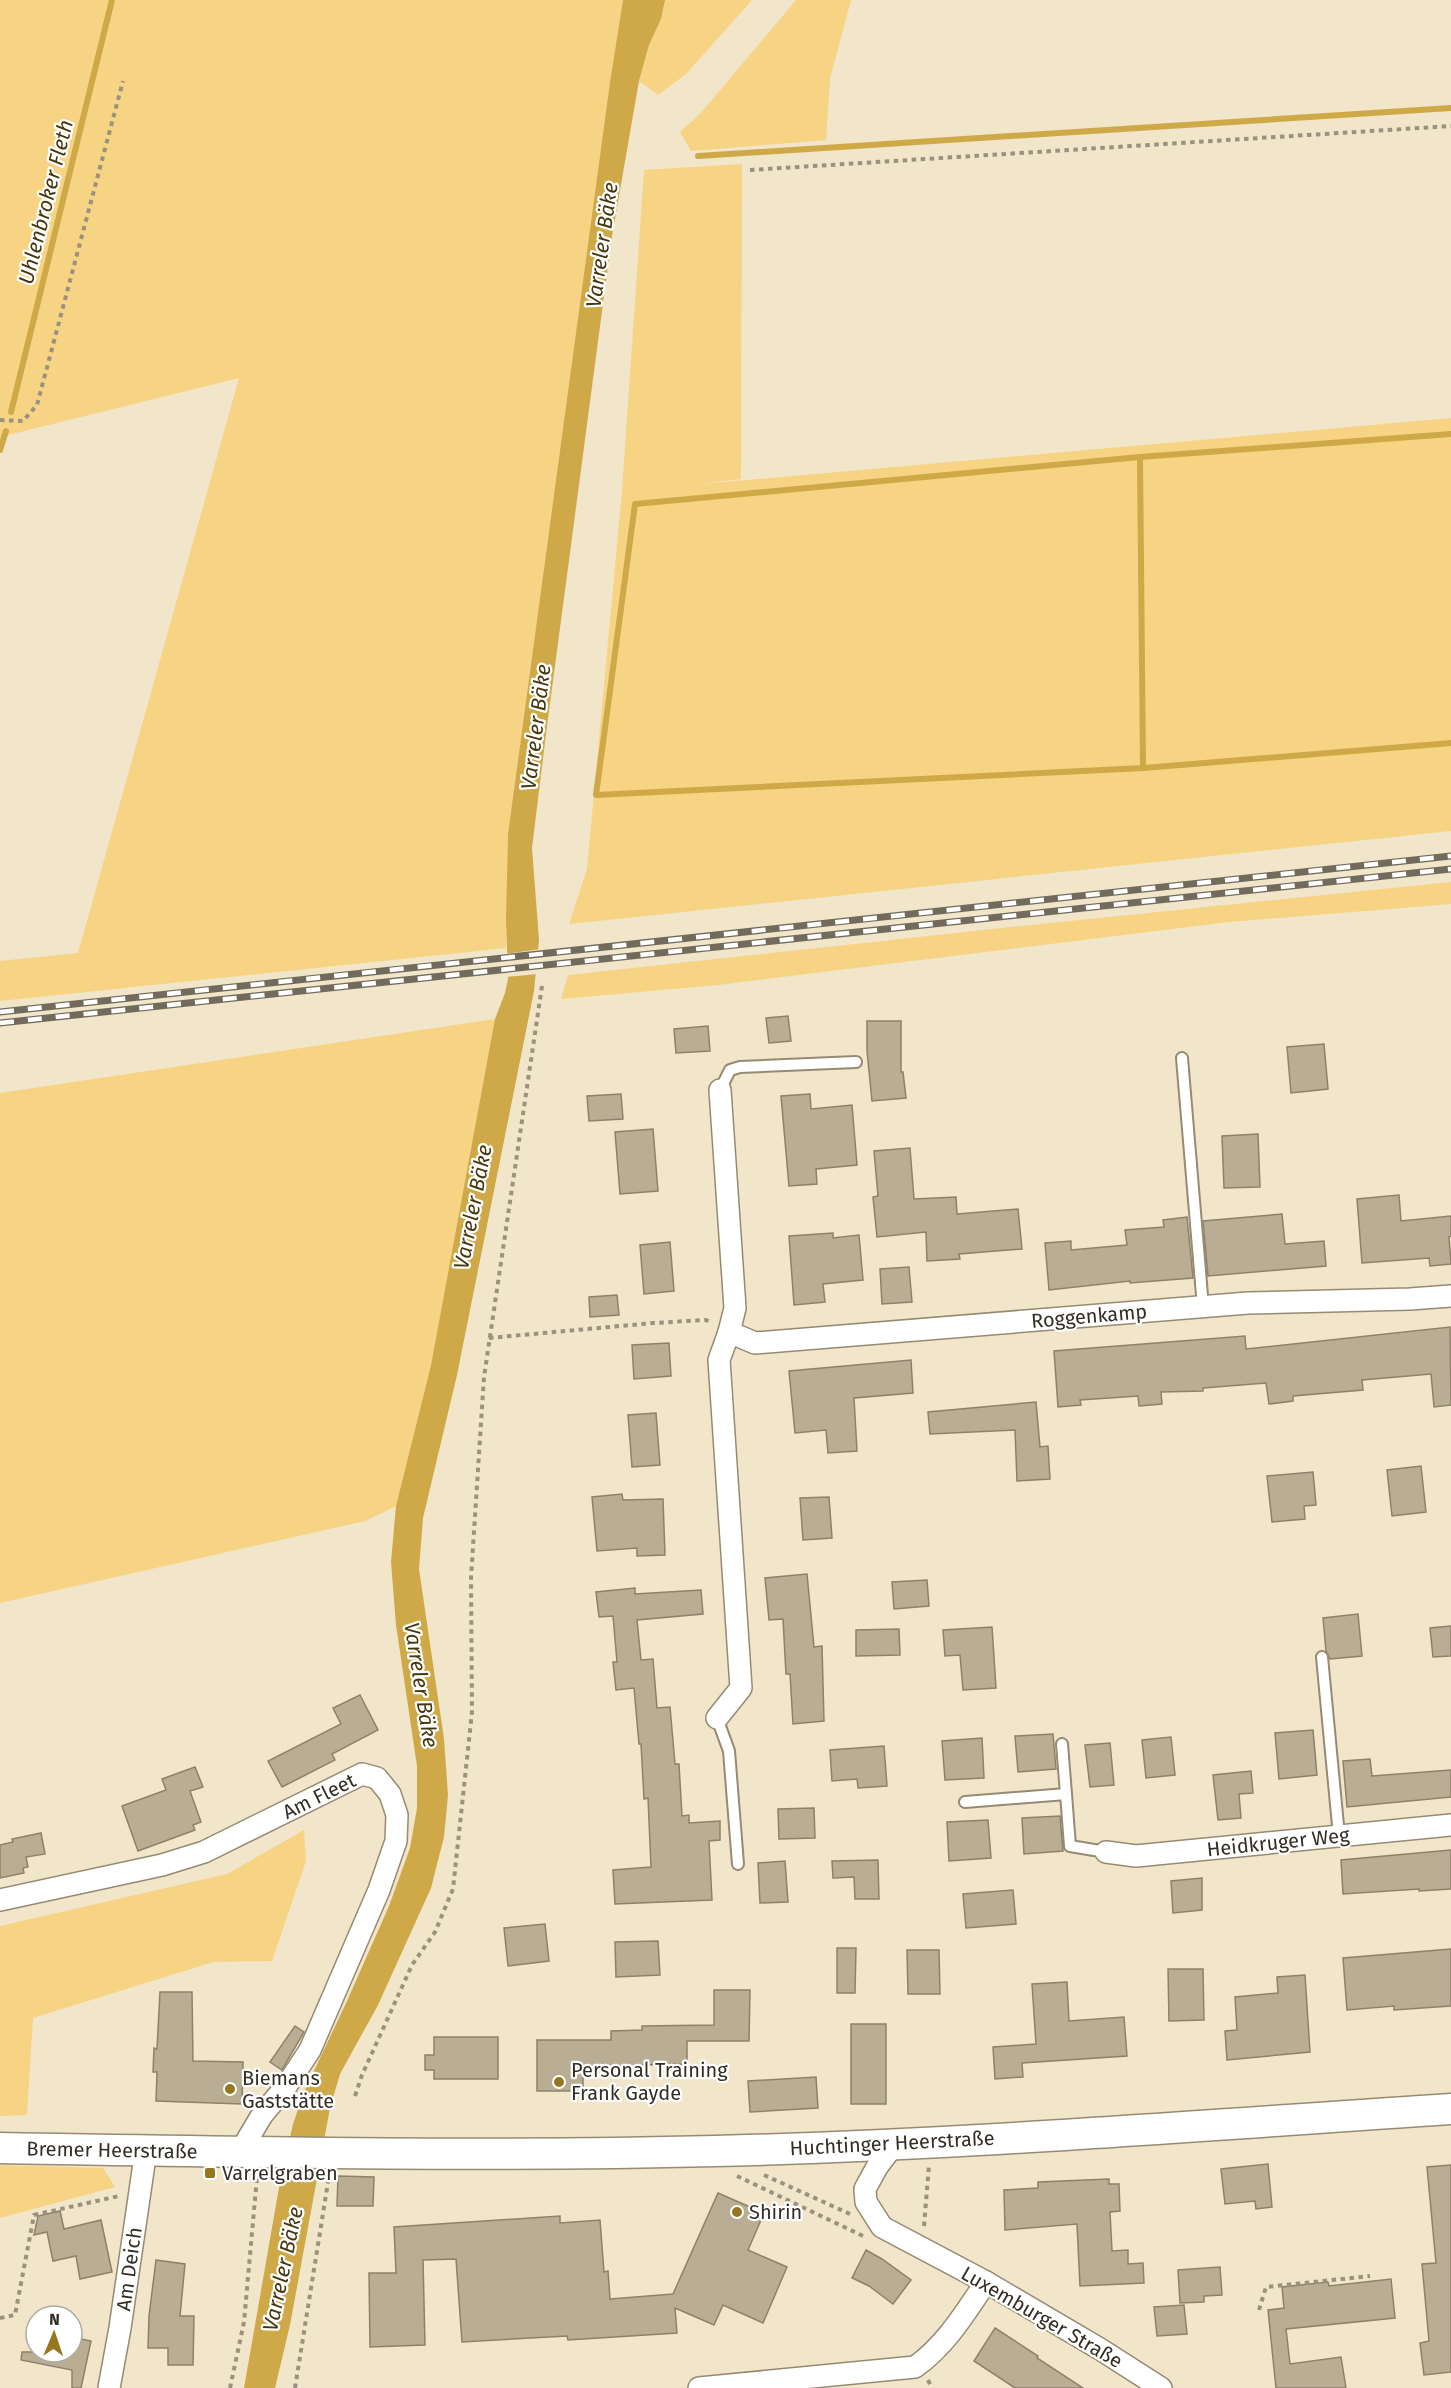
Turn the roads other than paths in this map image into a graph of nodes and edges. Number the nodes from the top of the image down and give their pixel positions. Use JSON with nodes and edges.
{"nodes":[{"id":1,"x":1182,"y":1058,"type":"dead end"},
{"id":2,"x":856,"y":1062,"type":"dead end"},
{"id":3,"x":720,"y":1090,"type":"joint"},
{"id":4,"x":1451,"y":1296,"type":"edge"},
{"id":5,"x":1203,"y":1307,"type":"junction"},
{"id":6,"x":729,"y":1332,"type":"junction"},
{"id":7,"x":1322,"y":1658,"type":"dead end"},
{"id":8,"x":717,"y":1718,"type":"joint"},
{"id":9,"x":1062,"y":1744,"type":"dead end"},
{"id":10,"x":1066,"y":1794,"type":"junction"},
{"id":11,"x":965,"y":1802,"type":"dead end"},
{"id":12,"x":1451,"y":1825,"type":"edge"},
{"id":13,"x":1339,"y":1836,"type":"junction"},
{"id":14,"x":1106,"y":1852,"type":"joint"},
{"id":15,"x":738,"y":1864,"type":"dead end"},
{"id":16,"x":0,"y":1900,"type":"edge"},
{"id":17,"x":1451,"y":2109,"type":"edge"},
{"id":18,"x":895,"y":2143,"type":"junction"},
{"id":19,"x":0,"y":2148,"type":"edge"},
{"id":20,"x":146,"y":2150,"type":"junction"},
{"id":21,"x":261,"y":2152,"type":"junction"},
{"id":22,"x":328,"y":2153,"type":"joint"},
{"id":23,"x":986,"y":2282,"type":"junction"},
{"id":24,"x":109,"y":2388,"type":"edge"},
{"id":25,"x":699,"y":2388,"type":"edge"},
{"id":26,"x":1161,"y":2388,"type":"edge"}],
"edges":[{"from":1,"to":5,"type":"lane"},
{"from":2,"to":3,"type":"lane"},
{"from":3,"to":6,"type":"street"},
{"from":4,"to":5,"type":"street","name":"Roggenkamp"},
{"from":5,"to":6,"type":"street","name":"Roggenkamp"},
{"from":6,"to":8,"type":"street"},
{"from":7,"to":13,"type":"lane"},
{"from":8,"to":15,"type":"lane"},
{"from":9,"to":10,"type":"lane"},
{"from":10,"to":11,"type":"lane"},
{"from":10,"to":14,"type":"lane"},
{"from":12,"to":13,"type":"street","name":"Heidkruger Weg"},
{"from":13,"to":14,"type":"street","name":"Heidkruger Weg"},
{"from":16,"to":21,"type":"street","name":"Am Fleet"},
{"from":17,"to":18,"type":"main road","name":"Huchtinger Heerstraße"},
{"from":18,"to":22,"type":"main road","name":"Huchtinger Heerstraße"},
{"from":18,"to":23,"type":"street","name":"Luxemburger Straße"},
{"from":19,"to":20,"type":"main road","name":"Bremer Heerstraße"},
{"from":20,"to":21,"type":"main road","name":"Bremer Heerstraße"},
{"from":20,"to":24,"type":"street","name":"Am Deich"},
{"from":21,"to":22,"type":"main road","name":"Bremer Heerstraße"},
{"from":23,"to":25,"type":"street"},
{"from":23,"to":26,"type":"street","name":"Luxemburger Straße"}]}
